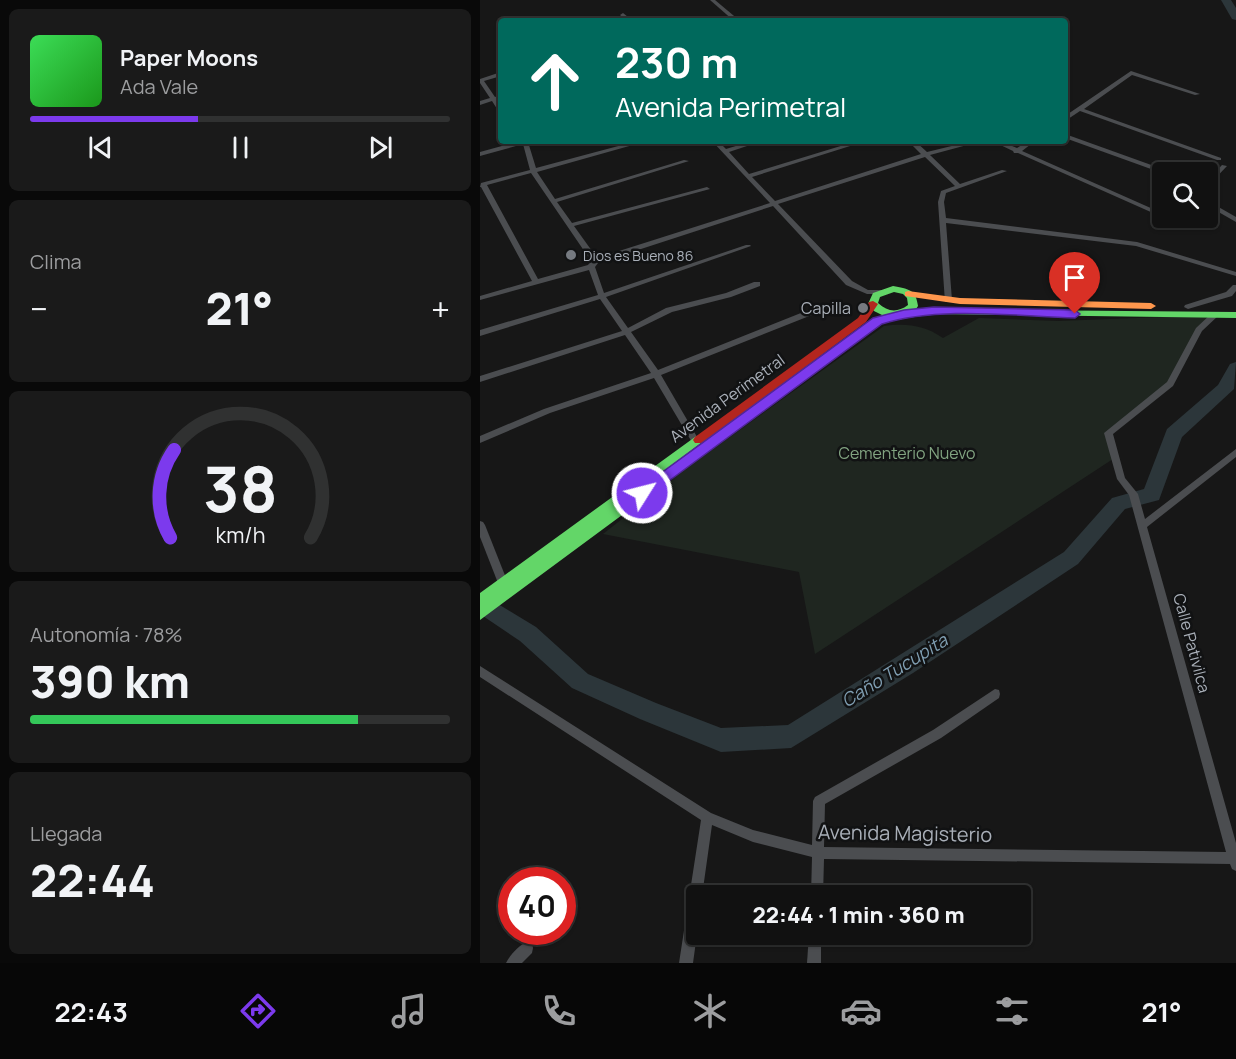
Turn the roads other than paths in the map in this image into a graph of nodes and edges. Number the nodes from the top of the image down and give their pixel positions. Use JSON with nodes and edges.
{"nodes":[{"id":1,"x":712,"y":0,"type":"edge"},
{"id":2,"x":623,"y":15,"type":"dead end"},
{"id":3,"x":626,"y":18,"type":"edge"},
{"id":4,"x":733,"y":18,"type":"edge"},
{"id":5,"x":498,"y":76,"type":"edge"},
{"id":6,"x":480,"y":77,"type":"edge"},
{"id":7,"x":488,"y":78,"type":"junction"},
{"id":8,"x":1197,"y":94,"type":"dead end"},
{"id":9,"x":498,"y":98,"type":"edge"},
{"id":10,"x":492,"y":100,"type":"junction"},
{"id":11,"x":480,"y":103,"type":"edge"},
{"id":12,"x":498,"y":107,"type":"edge"},
{"id":13,"x":1079,"y":109,"type":"junction"},
{"id":14,"x":1068,"y":117,"type":"edge"},
{"id":15,"x":1068,"y":137,"type":"edge"},
{"id":16,"x":515,"y":144,"type":"edge"},
{"id":17,"x":527,"y":144,"type":"edge"},
{"id":18,"x":633,"y":144,"type":"edge"},
{"id":19,"x":718,"y":144,"type":"edge"},
{"id":20,"x":750,"y":144,"type":"edge"},
{"id":21,"x":853,"y":144,"type":"edge"},
{"id":22,"x":915,"y":144,"type":"edge"},
{"id":23,"x":967,"y":144,"type":"edge"},
{"id":24,"x":1000,"y":144,"type":"edge"},
{"id":25,"x":1028,"y":144,"type":"edge"},
{"id":26,"x":725,"y":152,"type":"junction"},
{"id":27,"x":1016,"y":152,"type":"junction"},
{"id":28,"x":480,"y":154,"type":"edge"},
{"id":29,"x":927,"y":154,"type":"junction"},
{"id":30,"x":1219,"y":159,"type":"dead end"},
{"id":31,"x":686,"y":161,"type":"dead end"},
{"id":32,"x":1224,"y":166,"type":"dead end"},
{"id":33,"x":1152,"y":167,"type":"edge"},
{"id":34,"x":1004,"y":171,"type":"dead end"},
{"id":35,"x":534,"y":172,"type":"junction"},
{"id":36,"x":1218,"y":172,"type":"edge"},
{"id":37,"x":748,"y":176,"type":"junction"},
{"id":38,"x":482,"y":185,"type":"edge"},
{"id":39,"x":958,"y":185,"type":"junction"},
{"id":40,"x":707,"y":189,"type":"dead end"},
{"id":41,"x":554,"y":201,"type":"junction"},
{"id":42,"x":773,"y":204,"type":"junction"},
{"id":43,"x":1218,"y":209,"type":"edge"},
{"id":44,"x":1152,"y":211,"type":"edge"},
{"id":45,"x":942,"y":220,"type":"junction"},
{"id":46,"x":1236,"y":220,"type":"edge"},
{"id":47,"x":572,"y":225,"type":"junction"},
{"id":48,"x":748,"y":246,"type":"dead end"},
{"id":49,"x":593,"y":264,"type":"junction"},
{"id":50,"x":1236,"y":274,"type":"edge"},
{"id":51,"x":536,"y":282,"type":"junction"},
{"id":52,"x":757,"y":284,"type":"dead end"},
{"id":53,"x":1236,"y":287,"type":"edge"},
{"id":54,"x":881,"y":292,"type":"junction"},
{"id":55,"x":909,"y":294,"type":"junction"},
{"id":56,"x":602,"y":296,"type":"junction"},
{"id":57,"x":480,"y":298,"type":"edge"},
{"id":58,"x":948,"y":300,"type":"junction"},
{"id":59,"x":873,"y":304,"type":"junction"},
{"id":60,"x":824,"y":307,"type":"dead end"},
{"id":61,"x":1188,"y":308,"type":"junction"},
{"id":62,"x":1236,"y":308,"type":"edge"},
{"id":63,"x":900,"y":314,"type":"junction"},
{"id":64,"x":1215,"y":315,"type":"junction"},
{"id":65,"x":1236,"y":315,"type":"edge"},
{"id":66,"x":626,"y":332,"type":"junction"},
{"id":67,"x":480,"y":333,"type":"edge"},
{"id":68,"x":656,"y":374,"type":"junction"},
{"id":69,"x":480,"y":379,"type":"edge"},
{"id":70,"x":480,"y":440,"type":"edge"},
{"id":71,"x":696,"y":442,"type":"junction"},
{"id":72,"x":1236,"y":452,"type":"edge"},
{"id":73,"x":480,"y":525,"type":"edge"},
{"id":74,"x":1142,"y":526,"type":"junction"},
{"id":75,"x":503,"y":583,"type":"junction"},
{"id":76,"x":489,"y":598,"type":"edge"},
{"id":77,"x":480,"y":614,"type":"edge"},
{"id":78,"x":480,"y":670,"type":"edge"},
{"id":79,"x":996,"y":694,"type":"dead end"},
{"id":80,"x":707,"y":817,"type":"junction"},
{"id":81,"x":818,"y":853,"type":"junction"},
{"id":82,"x":1235,"y":861,"type":"edge"},
{"id":83,"x":817,"y":885,"type":"edge"},
{"id":84,"x":815,"y":945,"type":"edge"},
{"id":85,"x":513,"y":963,"type":"edge"},
{"id":86,"x":523,"y":963,"type":"edge"},
{"id":87,"x":686,"y":963,"type":"edge"},
{"id":88,"x":814,"y":963,"type":"edge"}],
"edges":[{"from":1,"to":4,"type":"street"},
{"from":2,"to":3,"type":"street"},
{"from":5,"to":7,"type":"street"},
{"from":6,"to":7,"type":"street"},
{"from":7,"to":10,"type":"street"},
{"from":8,"to":13,"type":"street"},
{"from":9,"to":10,"type":"street"},
{"from":10,"to":11,"type":"street"},
{"from":10,"to":12,"type":"street"},
{"from":13,"to":14,"type":"street"},
{"from":13,"to":30,"type":"street"},
{"from":15,"to":33,"type":"street"},
{"from":16,"to":28,"type":"street"},
{"from":17,"to":35,"type":"street"},
{"from":18,"to":35,"type":"street"},
{"from":19,"to":26,"type":"street"},
{"from":20,"to":26,"type":"street"},
{"from":21,"to":37,"type":"street"},
{"from":22,"to":29,"type":"street"},
{"from":23,"to":29,"type":"street"},
{"from":24,"to":27,"type":"street"},
{"from":25,"to":27,"type":"street"},
{"from":26,"to":37,"type":"street"},
{"from":27,"to":44,"type":"street"},
{"from":29,"to":39,"type":"street"},
{"from":29,"to":42,"type":"street"},
{"from":31,"to":41,"type":"street"},
{"from":32,"to":36,"type":"street"},
{"from":34,"to":39,"type":"street"},
{"from":35,"to":38,"type":"street"},
{"from":35,"to":41,"type":"street"},
{"from":37,"to":42,"type":"street"},
{"from":38,"to":51,"type":"street"},
{"from":39,"to":45,"type":"street"},
{"from":40,"to":47,"type":"street"},
{"from":41,"to":47,"type":"street"},
{"from":42,"to":49,"type":"street"},
{"from":42,"to":54,"type":"street"},
{"from":43,"to":46,"type":"street"},
{"from":45,"to":50,"type":"street"},
{"from":45,"to":58,"type":"street"},
{"from":47,"to":49,"type":"street"},
{"from":48,"to":56,"type":"street"},
{"from":49,"to":51,"type":"street"},
{"from":49,"to":56,"type":"street"},
{"from":51,"to":57,"type":"street"},
{"from":52,"to":66,"type":"street"},
{"from":53,"to":61,"type":"street"},
{"from":54,"to":55,"type":"street"},
{"from":54,"to":59,"type":"street"},
{"from":55,"to":58,"type":"street"},
{"from":55,"to":63,"type":"street"},
{"from":56,"to":66,"type":"street"},
{"from":56,"to":67,"type":"street"},
{"from":58,"to":61,"type":"street"},
{"from":59,"to":63,"type":"street"},
{"from":59,"to":71,"type":"street","name":"Avenida Perimetral"},
{"from":60,"to":68,"type":"street"},
{"from":61,"to":62,"type":"street"},
{"from":63,"to":64,"type":"street","name":"Avenida Perimetral"},
{"from":63,"to":76,"type":"street","name":"Avenida Perimetral"},
{"from":64,"to":65,"type":"street","name":"Avenida Perimetral"},
{"from":64,"to":74,"type":"street","name":"Calle Pativilca"},
{"from":66,"to":68,"type":"street"},
{"from":66,"to":69,"type":"street"},
{"from":68,"to":70,"type":"street"},
{"from":68,"to":71,"type":"street"},
{"from":71,"to":75,"type":"street","name":"Avenida Perimetral"},
{"from":72,"to":74,"type":"street"},
{"from":73,"to":75,"type":"street"},
{"from":74,"to":82,"type":"street","name":"Calle Pativilca"},
{"from":75,"to":76,"type":"street","name":"Avenida Perimetral"},
{"from":76,"to":77,"type":"street","name":"Avenida Perimetral"},
{"from":78,"to":80,"type":"street","name":"Avenida Magisterio"},
{"from":79,"to":81,"type":"street"},
{"from":80,"to":81,"type":"street","name":"Avenida Magisterio"},
{"from":80,"to":87,"type":"street"},
{"from":81,"to":82,"type":"street","name":"Avenida Magisterio"},
{"from":81,"to":83,"type":"street"},
{"from":84,"to":88,"type":"street"},
{"from":85,"to":86,"type":"street"}]}
